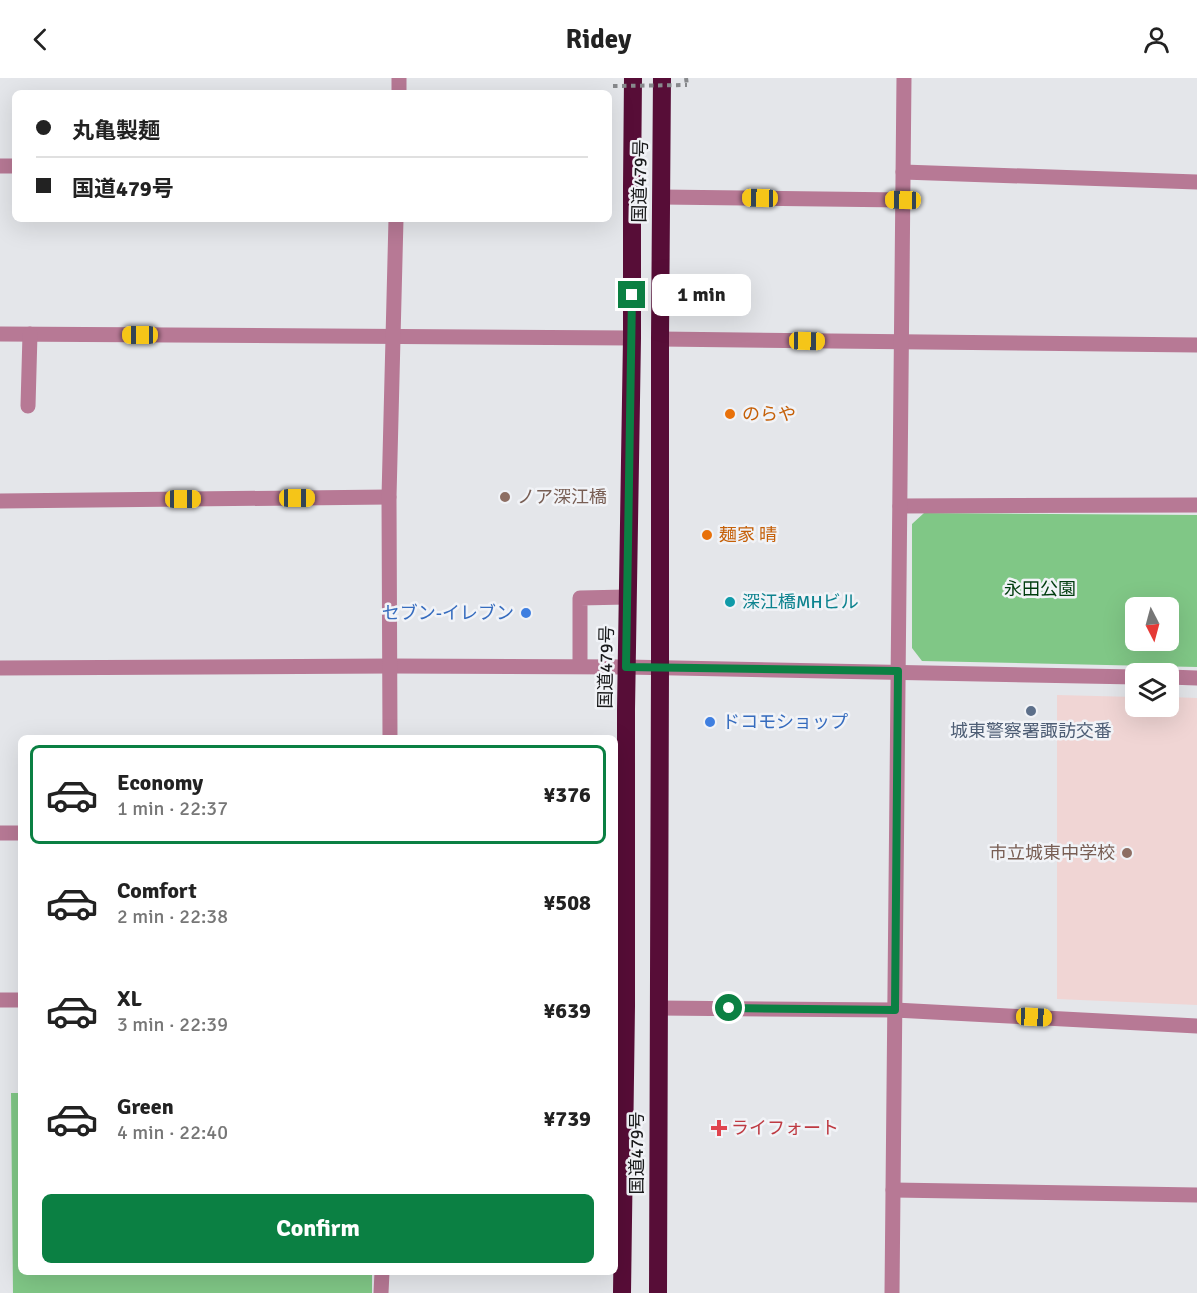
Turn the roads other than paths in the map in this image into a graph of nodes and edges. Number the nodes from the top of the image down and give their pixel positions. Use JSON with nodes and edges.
{"nodes":[{"id":1,"x":633,"y":78,"type":"edge"},
{"id":2,"x":662,"y":78,"type":"edge"},
{"id":3,"x":904,"y":78,"type":"edge"},
{"id":4,"x":903,"y":171,"type":"junction"},
{"id":5,"x":1197,"y":182,"type":"edge"},
{"id":6,"x":661,"y":196,"type":"junction"},
{"id":7,"x":903,"y":200,"type":"junction"},
{"id":8,"x":396,"y":222,"type":"edge"},
{"id":9,"x":0,"y":334,"type":"edge"},
{"id":10,"x":30,"y":334,"type":"junction"},
{"id":11,"x":393,"y":337,"type":"junction"},
{"id":12,"x":632,"y":338,"type":"junction"},
{"id":13,"x":660,"y":339,"type":"junction"},
{"id":14,"x":901,"y":342,"type":"junction"},
{"id":15,"x":1197,"y":345,"type":"edge"},
{"id":16,"x":28,"y":406,"type":"dead end"},
{"id":17,"x":389,"y":497,"type":"junction"},
{"id":18,"x":0,"y":501,"type":"edge"},
{"id":19,"x":1197,"y":505,"type":"edge"},
{"id":20,"x":900,"y":506,"type":"junction"},
{"id":21,"x":627,"y":597,"type":"junction"},
{"id":22,"x":391,"y":666,"type":"junction"},
{"id":23,"x":580,"y":666,"type":"junction"},
{"id":24,"x":626,"y":667,"type":"junction"},
{"id":25,"x":0,"y":668,"type":"edge"},
{"id":26,"x":660,"y":668,"type":"junction"},
{"id":27,"x":898,"y":671,"type":"junction"},
{"id":28,"x":1125,"y":677,"type":"edge"},
{"id":29,"x":1179,"y":677,"type":"edge"},
{"id":30,"x":1197,"y":678,"type":"edge"},
{"id":31,"x":390,"y":735,"type":"edge"},
{"id":32,"x":0,"y":833,"type":"edge"},
{"id":33,"x":18,"y":833,"type":"edge"},
{"id":34,"x":0,"y":1000,"type":"edge"},
{"id":35,"x":18,"y":1000,"type":"edge"},
{"id":36,"x":621,"y":1006,"type":"edge"},
{"id":37,"x":658,"y":1008,"type":"junction"},
{"id":38,"x":895,"y":1010,"type":"junction"},
{"id":39,"x":1197,"y":1026,"type":"edge"},
{"id":40,"x":893,"y":1190,"type":"junction"},
{"id":41,"x":1197,"y":1195,"type":"edge"},
{"id":42,"x":382,"y":1275,"type":"edge"},
{"id":43,"x":381,"y":1293,"type":"edge"},
{"id":44,"x":622,"y":1293,"type":"edge"},
{"id":45,"x":658,"y":1293,"type":"edge"},
{"id":46,"x":892,"y":1293,"type":"edge"}],
"edges":[{"from":1,"to":12,"type":"highway","name":"国道479号"},
{"from":2,"to":6,"type":"highway","name":"国道479号"},
{"from":3,"to":4,"type":"street"},
{"from":4,"to":5,"type":"street"},
{"from":4,"to":7,"type":"street"},
{"from":6,"to":7,"type":"street"},
{"from":6,"to":13,"type":"highway","name":"国道479号"},
{"from":7,"to":14,"type":"street"},
{"from":8,"to":11,"type":"street"},
{"from":9,"to":10,"type":"street"},
{"from":10,"to":11,"type":"street"},
{"from":10,"to":16,"type":"street"},
{"from":11,"to":12,"type":"street"},
{"from":11,"to":17,"type":"street"},
{"from":12,"to":21,"type":"highway","name":"国道479号"},
{"from":13,"to":14,"type":"street"},
{"from":13,"to":26,"type":"highway","name":"国道479号"},
{"from":14,"to":15,"type":"street"},
{"from":14,"to":20,"type":"street"},
{"from":17,"to":18,"type":"street"},
{"from":17,"to":22,"type":"street"},
{"from":19,"to":20,"type":"street"},
{"from":20,"to":27,"type":"street"},
{"from":21,"to":23,"type":"street"},
{"from":21,"to":24,"type":"highway","name":"国道479号"},
{"from":22,"to":23,"type":"street"},
{"from":22,"to":25,"type":"street"},
{"from":22,"to":31,"type":"street"},
{"from":23,"to":24,"type":"street"},
{"from":24,"to":26,"type":"street"},
{"from":24,"to":36,"type":"highway","name":"国道479号"},
{"from":26,"to":27,"type":"street"},
{"from":26,"to":37,"type":"highway","name":"国道479号"},
{"from":27,"to":28,"type":"street"},
{"from":27,"to":38,"type":"street"},
{"from":29,"to":30,"type":"street"},
{"from":32,"to":33,"type":"street"},
{"from":34,"to":35,"type":"street"},
{"from":36,"to":44,"type":"highway","name":"国道479号"},
{"from":37,"to":38,"type":"street"},
{"from":37,"to":45,"type":"highway","name":"国道479号"},
{"from":38,"to":39,"type":"street"},
{"from":38,"to":40,"type":"street"},
{"from":40,"to":41,"type":"street"},
{"from":40,"to":46,"type":"street"},
{"from":42,"to":43,"type":"street"}]}
